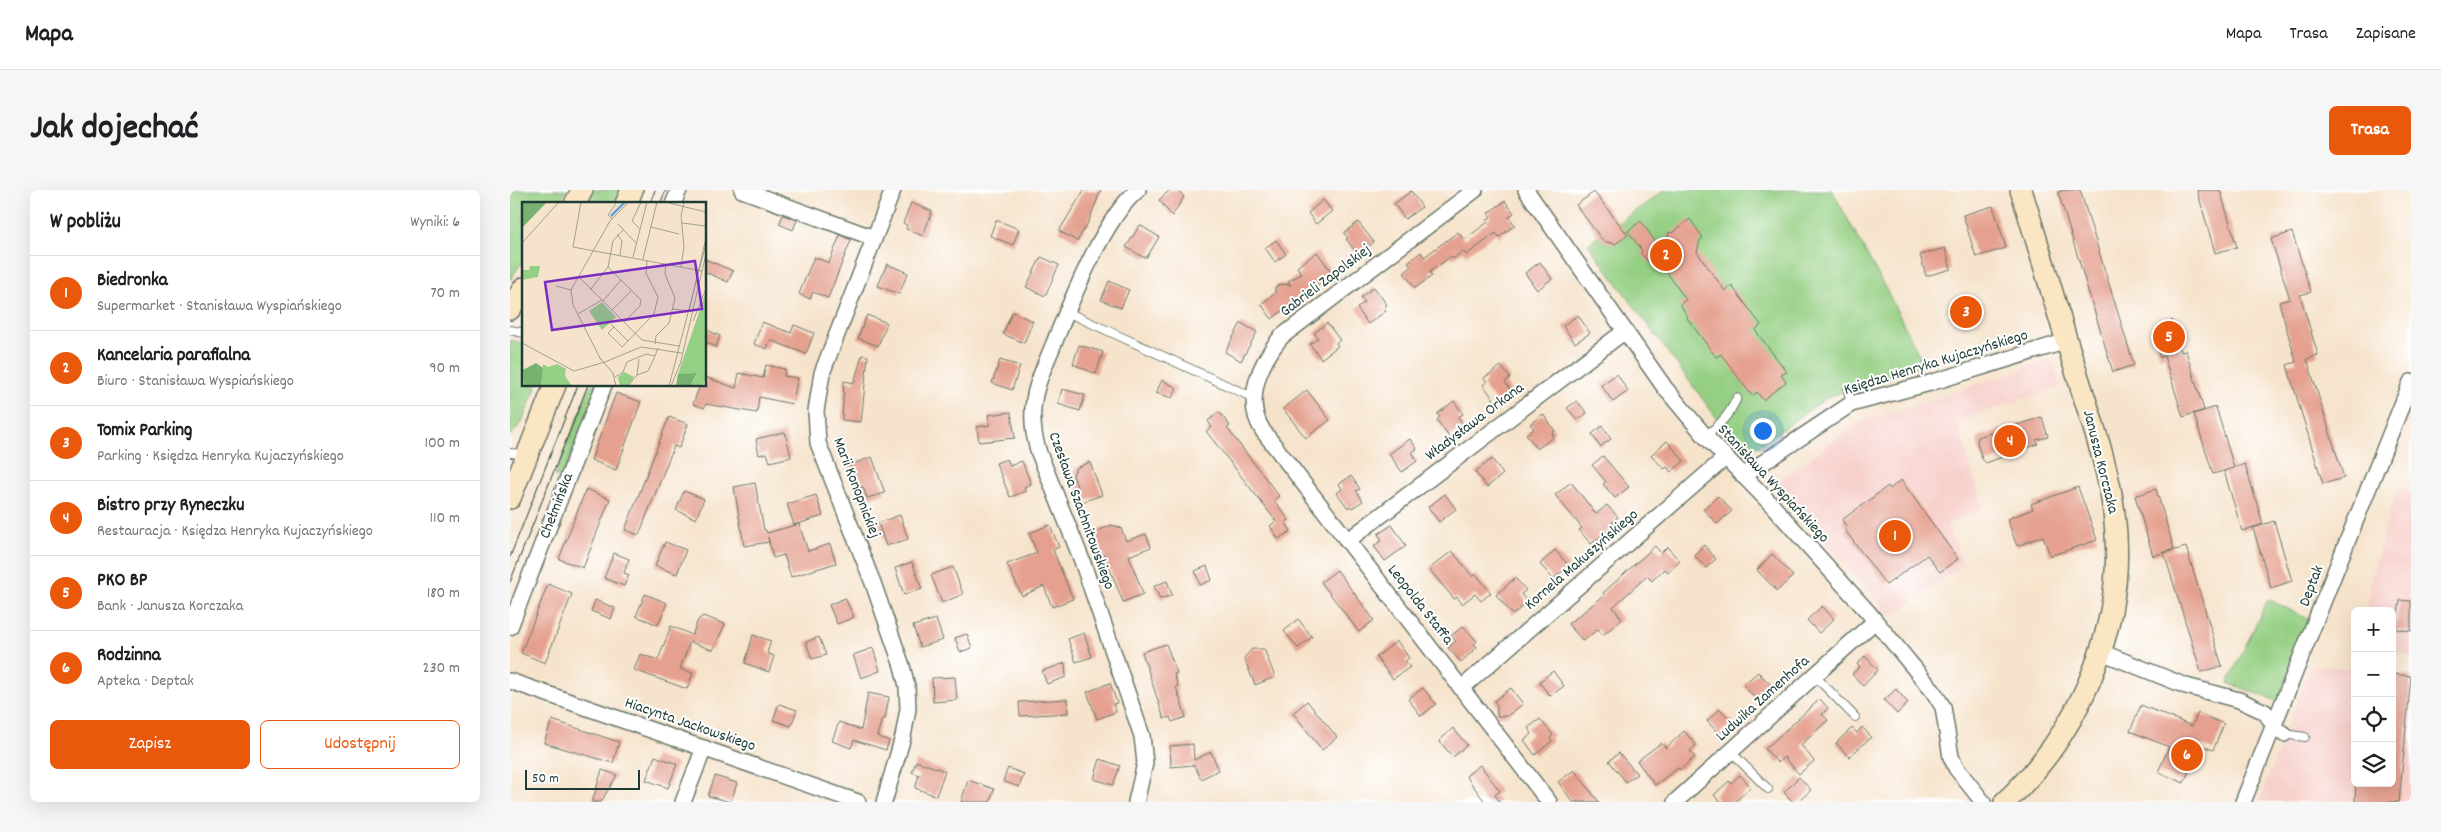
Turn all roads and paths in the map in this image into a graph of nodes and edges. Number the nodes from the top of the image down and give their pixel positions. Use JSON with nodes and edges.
{"nodes":[{"id":1,"x":582,"y":190,"type":"edge"},
{"id":2,"x":632,"y":190,"type":"edge"},
{"id":3,"x":679,"y":190,"type":"edge"},
{"id":4,"x":742,"y":190,"type":"edge"},
{"id":5,"x":893,"y":190,"type":"edge"},
{"id":6,"x":1138,"y":190,"type":"edge"},
{"id":7,"x":1475,"y":190,"type":"edge"},
{"id":8,"x":1526,"y":190,"type":"edge"},
{"id":9,"x":2021,"y":190,"type":"edge"},
{"id":10,"x":576,"y":202,"type":"edge"},
{"id":11,"x":627,"y":202,"type":"edge"},
{"id":12,"x":674,"y":202,"type":"edge"},
{"id":13,"x":874,"y":238,"type":"junction"},
{"id":14,"x":522,"y":291,"type":"edge"},
{"id":15,"x":510,"y":310,"type":"edge"},
{"id":16,"x":1067,"y":312,"type":"junction"},
{"id":17,"x":1626,"y":331,"type":"junction"},
{"id":18,"x":2067,"y":342,"type":"junction"},
{"id":19,"x":2411,"y":382,"type":"edge"},
{"id":20,"x":554,"y":386,"type":"edge"},
{"id":21,"x":604,"y":386,"type":"edge"},
{"id":22,"x":1254,"y":398,"type":"junction"},
{"id":23,"x":1737,"y":398,"type":"dead end"},
{"id":24,"x":1263,"y":431,"type":"joint"},
{"id":25,"x":1705,"y":436,"type":"junction"},
{"id":26,"x":519,"y":453,"type":"edge"},
{"id":27,"x":1725,"y":458,"type":"junction"},
{"id":28,"x":1743,"y":476,"type":"junction"},
{"id":29,"x":510,"y":498,"type":"edge"},
{"id":30,"x":1346,"y":541,"type":"junction"},
{"id":31,"x":1875,"y":621,"type":"junction"},
{"id":32,"x":510,"y":627,"type":"edge"},
{"id":33,"x":2100,"y":652,"type":"junction"},
{"id":34,"x":1815,"y":676,"type":"junction"},
{"id":35,"x":510,"y":681,"type":"edge"},
{"id":36,"x":1463,"y":688,"type":"junction"},
{"id":37,"x":1854,"y":717,"type":"dead end"},
{"id":38,"x":2279,"y":730,"type":"junction"},
{"id":39,"x":2305,"y":737,"type":"dead end"},
{"id":40,"x":704,"y":748,"type":"junction"},
{"id":41,"x":1731,"y":752,"type":"junction"},
{"id":42,"x":1768,"y":789,"type":"dead end"},
{"id":43,"x":683,"y":802,"type":"edge"},
{"id":44,"x":858,"y":802,"type":"edge"},
{"id":45,"x":884,"y":802,"type":"edge"},
{"id":46,"x":1136,"y":802,"type":"edge"},
{"id":47,"x":1549,"y":802,"type":"edge"},
{"id":48,"x":1676,"y":802,"type":"edge"},
{"id":49,"x":1983,"y":802,"type":"edge"},
{"id":50,"x":2005,"y":802,"type":"edge"},
{"id":51,"x":2243,"y":802,"type":"edge"}],
"edges":[{"from":1,"to":10,"type":"street"},
{"from":2,"to":11,"type":"street"},
{"from":3,"to":12,"type":"street"},
{"from":4,"to":13,"type":"street"},
{"from":5,"to":13,"type":"street","name":"Marii Konopnickiej"},
{"from":6,"to":16,"type":"street","name":"Czesława Szachnitowskiego"},
{"from":7,"to":22,"type":"street","name":"Gabrieli Zapolskiej"},
{"from":8,"to":17,"type":"street","name":"Stanisława Wyspiańskiego"},
{"from":9,"to":18,"type":"street","name":"Janusza Korczaka"},
{"from":13,"to":45,"type":"street","name":"Marii Konopnickiej"},
{"from":14,"to":15,"type":"street"},
{"from":16,"to":22,"type":"lane"},
{"from":16,"to":46,"type":"street","name":"Czesława Szachnitowskiego"},
{"from":17,"to":25,"type":"street","name":"Stanisława Wyspiańskiego"},
{"from":17,"to":30,"type":"street","name":"Władysława Orkana"},
{"from":18,"to":28,"type":"street","name":"Księdza Henryka Kujaczyńskiego"},
{"from":18,"to":33,"type":"street","name":"Janusza Korczaka"},
{"from":19,"to":38,"type":"street","name":"Deptak"},
{"from":20,"to":26,"type":"street"},
{"from":21,"to":32,"type":"street","name":"Chełmińska"},
{"from":22,"to":24,"type":"street","name":"Gabrieli Zapolskiej"},
{"from":23,"to":25,"type":"lane"},
{"from":24,"to":30,"type":"street","name":"Leopolda Staffa"},
{"from":25,"to":27,"type":"street","name":"Stanisława Wyspiańskiego"},
{"from":26,"to":29,"type":"street"},
{"from":27,"to":28,"type":"street","name":"Stanisława Wyspiańskiego"},
{"from":27,"to":36,"type":"street","name":"Kornela Makuszyńskiego"},
{"from":28,"to":31,"type":"street","name":"Stanisława Wyspiańskiego"},
{"from":30,"to":36,"type":"street","name":"Leopolda Staffa"},
{"from":31,"to":34,"type":"street","name":"Ludwika Zamenhofa"},
{"from":31,"to":49,"type":"street","name":"Stanisława Wyspiańskiego"},
{"from":33,"to":38,"type":"street"},
{"from":33,"to":50,"type":"street","name":"Janusza Korczaka"},
{"from":34,"to":37,"type":"lane"},
{"from":34,"to":41,"type":"street","name":"Ludwika Zamenhofa"},
{"from":35,"to":40,"type":"street","name":"Hiacynta Jackowskiego"},
{"from":36,"to":47,"type":"street","name":"Leopolda Staffa"},
{"from":38,"to":39,"type":"lane"},
{"from":38,"to":51,"type":"street","name":"Deptak"},
{"from":40,"to":43,"type":"street"},
{"from":40,"to":44,"type":"street","name":"Hiacynta Jackowskiego"},
{"from":41,"to":42,"type":"lane"},
{"from":41,"to":48,"type":"street","name":"Ludwika Zamenhofa"}]}
